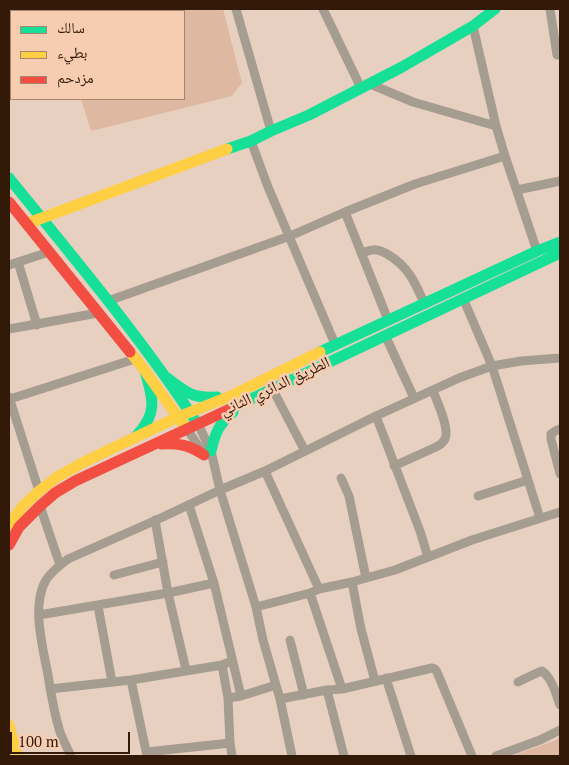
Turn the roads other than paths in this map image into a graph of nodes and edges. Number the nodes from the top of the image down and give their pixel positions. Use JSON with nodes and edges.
{"nodes":[{"id":1,"x":236,"y":9,"type":"edge"},
{"id":2,"x":322,"y":9,"type":"edge"},
{"id":3,"x":495,"y":9,"type":"edge"},
{"id":4,"x":550,"y":9,"type":"edge"},
{"id":5,"x":473,"y":26,"type":"junction"},
{"id":6,"x":557,"y":55,"type":"dead end"},
{"id":7,"x":366,"y":86,"type":"junction"},
{"id":8,"x":496,"y":126,"type":"junction"},
{"id":9,"x":271,"y":131,"type":"junction"},
{"id":10,"x":251,"y":141,"type":"junction"},
{"id":11,"x":504,"y":156,"type":"junction"},
{"id":12,"x":9,"y":178,"type":"edge"},
{"id":13,"x":560,"y":182,"type":"edge"},
{"id":14,"x":517,"y":190,"type":"junction"},
{"id":15,"x":9,"y":202,"type":"edge"},
{"id":16,"x":345,"y":212,"type":"junction"},
{"id":17,"x":41,"y":218,"type":"junction"},
{"id":18,"x":26,"y":224,"type":"junction"},
{"id":19,"x":290,"y":236,"type":"junction"},
{"id":20,"x":560,"y":242,"type":"edge"},
{"id":21,"x":537,"y":251,"type":"junction"},
{"id":22,"x":49,"y":252,"type":"junction"},
{"id":23,"x":361,"y":253,"type":"junction"},
{"id":24,"x":560,"y":253,"type":"edge"},
{"id":25,"x":18,"y":262,"type":"junction"},
{"id":26,"x":9,"y":264,"type":"edge"},
{"id":27,"x":463,"y":298,"type":"junction"},
{"id":28,"x":108,"y":301,"type":"junction"},
{"id":29,"x":424,"y":303,"type":"junction"},
{"id":30,"x":98,"y":314,"type":"junction"},
{"id":31,"x":388,"y":320,"type":"junction"},
{"id":32,"x":37,"y":325,"type":"junction"},
{"id":33,"x":9,"y":329,"type":"edge"},
{"id":34,"x":385,"y":335,"type":"junction"},
{"id":35,"x":336,"y":344,"type":"junction"},
{"id":36,"x":560,"y":358,"type":"edge"},
{"id":37,"x":135,"y":359,"type":"junction"},
{"id":38,"x":492,"y":366,"type":"junction"},
{"id":39,"x":145,"y":371,"type":"junction"},
{"id":40,"x":166,"y":378,"type":"junction"},
{"id":41,"x":272,"y":388,"type":"junction"},
{"id":42,"x":433,"y":391,"type":"junction"},
{"id":43,"x":233,"y":395,"type":"junction"},
{"id":44,"x":9,"y":398,"type":"edge"},
{"id":45,"x":414,"y":398,"type":"junction"},
{"id":46,"x":245,"y":401,"type":"junction"},
{"id":47,"x":191,"y":412,"type":"junction"},
{"id":48,"x":376,"y":416,"type":"junction"},
{"id":49,"x":178,"y":417,"type":"junction"},
{"id":50,"x":192,"y":427,"type":"junction"},
{"id":51,"x":560,"y":429,"type":"edge"},
{"id":52,"x":132,"y":440,"type":"junction"},
{"id":53,"x":153,"y":445,"type":"junction"},
{"id":54,"x":305,"y":451,"type":"junction"},
{"id":55,"x":208,"y":453,"type":"junction"},
{"id":56,"x":394,"y":466,"type":"junction"},
{"id":57,"x":265,"y":471,"type":"junction"},
{"id":58,"x":560,"y":474,"type":"edge"},
{"id":59,"x":341,"y":478,"type":"dead end"},
{"id":60,"x":528,"y":480,"type":"junction"},
{"id":61,"x":220,"y":490,"type":"junction"},
{"id":62,"x":39,"y":491,"type":"junction"},
{"id":63,"x":478,"y":496,"type":"dead end"},
{"id":64,"x":189,"y":505,"type":"junction"},
{"id":65,"x":40,"y":506,"type":"junction"},
{"id":66,"x":560,"y":512,"type":"edge"},
{"id":67,"x":540,"y":518,"type":"junction"},
{"id":68,"x":155,"y":520,"type":"junction"},
{"id":69,"x":9,"y":525,"type":"edge"},
{"id":70,"x":9,"y":545,"type":"edge"},
{"id":71,"x":428,"y":557,"type":"junction"},
{"id":72,"x":163,"y":562,"type":"junction"},
{"id":73,"x":60,"y":566,"type":"junction"},
{"id":74,"x":114,"y":575,"type":"dead end"},
{"id":75,"x":366,"y":578,"type":"junction"},
{"id":76,"x":352,"y":582,"type":"junction"},
{"id":77,"x":214,"y":583,"type":"junction"},
{"id":78,"x":315,"y":591,"type":"junction"},
{"id":79,"x":168,"y":593,"type":"junction"},
{"id":80,"x":98,"y":606,"type":"junction"},
{"id":81,"x":256,"y":607,"type":"junction"},
{"id":82,"x":39,"y":615,"type":"junction"},
{"id":83,"x":290,"y":640,"type":"dead end"},
{"id":84,"x":232,"y":661,"type":"junction"},
{"id":85,"x":222,"y":665,"type":"junction"},
{"id":86,"x":186,"y":670,"type":"junction"},
{"id":87,"x":386,"y":678,"type":"junction"},
{"id":88,"x":132,"y":680,"type":"junction"},
{"id":89,"x":112,"y":682,"type":"junction"},
{"id":90,"x":375,"y":682,"type":"junction"},
{"id":91,"x":518,"y":682,"type":"dead end"},
{"id":92,"x":276,"y":686,"type":"junction"},
{"id":93,"x":50,"y":689,"type":"junction"},
{"id":94,"x":342,"y":689,"type":"junction"},
{"id":95,"x":328,"y":690,"type":"junction"},
{"id":96,"x":304,"y":695,"type":"junction"},
{"id":97,"x":240,"y":696,"type":"junction"},
{"id":98,"x":228,"y":698,"type":"junction"},
{"id":99,"x":280,"y":699,"type":"junction"},
{"id":100,"x":560,"y":705,"type":"edge"},
{"id":101,"x":9,"y":725,"type":"edge"},
{"id":102,"x":560,"y":730,"type":"edge"},
{"id":103,"x":230,"y":743,"type":"junction"},
{"id":104,"x":147,"y":754,"type":"edge"},
{"id":105,"x":17,"y":756,"type":"edge"},
{"id":106,"x":71,"y":756,"type":"edge"},
{"id":107,"x":232,"y":756,"type":"edge"},
{"id":108,"x":292,"y":756,"type":"edge"},
{"id":109,"x":344,"y":756,"type":"edge"},
{"id":110,"x":411,"y":756,"type":"edge"},
{"id":111,"x":472,"y":756,"type":"edge"},
{"id":112,"x":496,"y":756,"type":"edge"}],
"edges":[{"from":1,"to":9,"type":"street"},
{"from":2,"to":7,"type":"street"},
{"from":3,"to":5,"type":"main road"},
{"from":4,"to":6,"type":"street"},
{"from":5,"to":7,"type":"main road"},
{"from":5,"to":8,"type":"street"},
{"from":7,"to":8,"type":"street"},
{"from":7,"to":9,"type":"main road"},
{"from":8,"to":11,"type":"street"},
{"from":9,"to":10,"type":"main road"},
{"from":10,"to":17,"type":"main road"},
{"from":10,"to":19,"type":"street"},
{"from":11,"to":14,"type":"street"},
{"from":11,"to":16,"type":"street"},
{"from":12,"to":17,"type":"main road"},
{"from":13,"to":14,"type":"street"},
{"from":14,"to":21,"type":"street"},
{"from":15,"to":18,"type":"main road"},
{"from":16,"to":19,"type":"street"},
{"from":16,"to":23,"type":"street"},
{"from":17,"to":18,"type":"main road"},
{"from":17,"to":28,"type":"main road"},
{"from":18,"to":22,"type":"main road"},
{"from":19,"to":28,"type":"street"},
{"from":19,"to":35,"type":"street"},
{"from":20,"to":21,"type":"main road","name":"الطريق الدائري الثاني"},
{"from":21,"to":29,"type":"main road","name":"الطريق الدائري الثاني"},
{"from":22,"to":25,"type":"street"},
{"from":22,"to":30,"type":"main road"},
{"from":23,"to":29,"type":"street"},
{"from":23,"to":31,"type":"street"},
{"from":24,"to":27,"type":"main road","name":"الطريق الدائري الثاني"},
{"from":25,"to":26,"type":"street"},
{"from":25,"to":32,"type":"street"},
{"from":27,"to":34,"type":"main road","name":"الطريق الدائري الثاني"},
{"from":27,"to":38,"type":"street"},
{"from":28,"to":40,"type":"main road"},
{"from":29,"to":31,"type":"main road","name":"الطريق الدائري الثاني"},
{"from":30,"to":32,"type":"street"},
{"from":30,"to":37,"type":"main road"},
{"from":31,"to":35,"type":"main road","name":"الطريق الدائري الثاني"},
{"from":32,"to":33,"type":"street"},
{"from":34,"to":41,"type":"main road","name":"الطريق الدائري الثاني"},
{"from":34,"to":45,"type":"street"},
{"from":35,"to":43,"type":"main road","name":"الطريق الدائري الثاني"},
{"from":36,"to":38,"type":"street"},
{"from":37,"to":39,"type":"main road"},
{"from":37,"to":44,"type":"street"},
{"from":38,"to":42,"type":"street"},
{"from":38,"to":60,"type":"street"},
{"from":39,"to":49,"type":"main road"},
{"from":39,"to":52,"type":"main road"},
{"from":40,"to":43,"type":"main road"},
{"from":40,"to":47,"type":"main road"},
{"from":41,"to":46,"type":"main road","name":"الطريق الدائري الثاني"},
{"from":41,"to":54,"type":"street"},
{"from":42,"to":45,"type":"street"},
{"from":42,"to":56,"type":"street"},
{"from":43,"to":47,"type":"main road","name":"الطريق الدائري الثاني"},
{"from":44,"to":62,"type":"street"},
{"from":45,"to":48,"type":"street"},
{"from":46,"to":50,"type":"main road","name":"الطريق الدائري الثاني"},
{"from":46,"to":55,"type":"main road"},
{"from":47,"to":49,"type":"main road","name":"الطريق الدائري الثاني"},
{"from":47,"to":50,"type":"main road"},
{"from":48,"to":54,"type":"street"},
{"from":48,"to":56,"type":"street"},
{"from":49,"to":50,"type":"main road"},
{"from":49,"to":52,"type":"main road","name":"الطريق الدائري الثاني"},
{"from":50,"to":53,"type":"main road","name":"الطريق الدائري الثاني"},
{"from":50,"to":55,"type":"street"},
{"from":51,"to":58,"type":"street"},
{"from":52,"to":62,"type":"main road","name":"الطريق الدائري الثاني"},
{"from":53,"to":55,"type":"main road"},
{"from":53,"to":65,"type":"main road","name":"الطريق الدائري الثاني"},
{"from":54,"to":57,"type":"street"},
{"from":55,"to":61,"type":"street"},
{"from":56,"to":71,"type":"street"},
{"from":57,"to":61,"type":"street"},
{"from":57,"to":78,"type":"street"},
{"from":59,"to":75,"type":"street"},
{"from":60,"to":63,"type":"street"},
{"from":60,"to":67,"type":"street"},
{"from":61,"to":64,"type":"street"},
{"from":61,"to":81,"type":"street"},
{"from":62,"to":69,"type":"main road","name":"الطريق الدائري الثاني"},
{"from":64,"to":68,"type":"street"},
{"from":64,"to":77,"type":"street"},
{"from":65,"to":70,"type":"main road","name":"الطريق الدائري الثاني"},
{"from":65,"to":73,"type":"street"},
{"from":66,"to":67,"type":"street"},
{"from":67,"to":71,"type":"street"},
{"from":68,"to":72,"type":"street"},
{"from":68,"to":73,"type":"street"},
{"from":71,"to":75,"type":"street"},
{"from":72,"to":74,"type":"street"},
{"from":72,"to":79,"type":"street"},
{"from":73,"to":82,"type":"street"},
{"from":75,"to":76,"type":"street"},
{"from":76,"to":78,"type":"street"},
{"from":76,"to":90,"type":"street"},
{"from":77,"to":79,"type":"street"},
{"from":77,"to":84,"type":"street"},
{"from":78,"to":81,"type":"street"},
{"from":78,"to":94,"type":"street"},
{"from":79,"to":80,"type":"street"},
{"from":79,"to":86,"type":"street"},
{"from":80,"to":82,"type":"street"},
{"from":80,"to":89,"type":"street"},
{"from":81,"to":92,"type":"street"},
{"from":82,"to":93,"type":"street"},
{"from":83,"to":96,"type":"street"},
{"from":84,"to":85,"type":"street"},
{"from":84,"to":97,"type":"street"},
{"from":85,"to":86,"type":"street"},
{"from":85,"to":98,"type":"street"},
{"from":86,"to":88,"type":"street"},
{"from":87,"to":90,"type":"street"},
{"from":87,"to":110,"type":"street"},
{"from":87,"to":111,"type":"street"},
{"from":88,"to":89,"type":"street"},
{"from":88,"to":104,"type":"street"},
{"from":89,"to":93,"type":"street"},
{"from":90,"to":94,"type":"street"},
{"from":91,"to":100,"type":"street"},
{"from":92,"to":97,"type":"street"},
{"from":92,"to":99,"type":"street"},
{"from":93,"to":106,"type":"street"},
{"from":94,"to":95,"type":"street"},
{"from":95,"to":96,"type":"street"},
{"from":95,"to":109,"type":"street"},
{"from":96,"to":99,"type":"street"},
{"from":97,"to":98,"type":"street"},
{"from":98,"to":103,"type":"street"},
{"from":99,"to":108,"type":"street"},
{"from":101,"to":105,"type":"main road"},
{"from":102,"to":112,"type":"street"},
{"from":103,"to":104,"type":"street"},
{"from":103,"to":107,"type":"street"}]}
